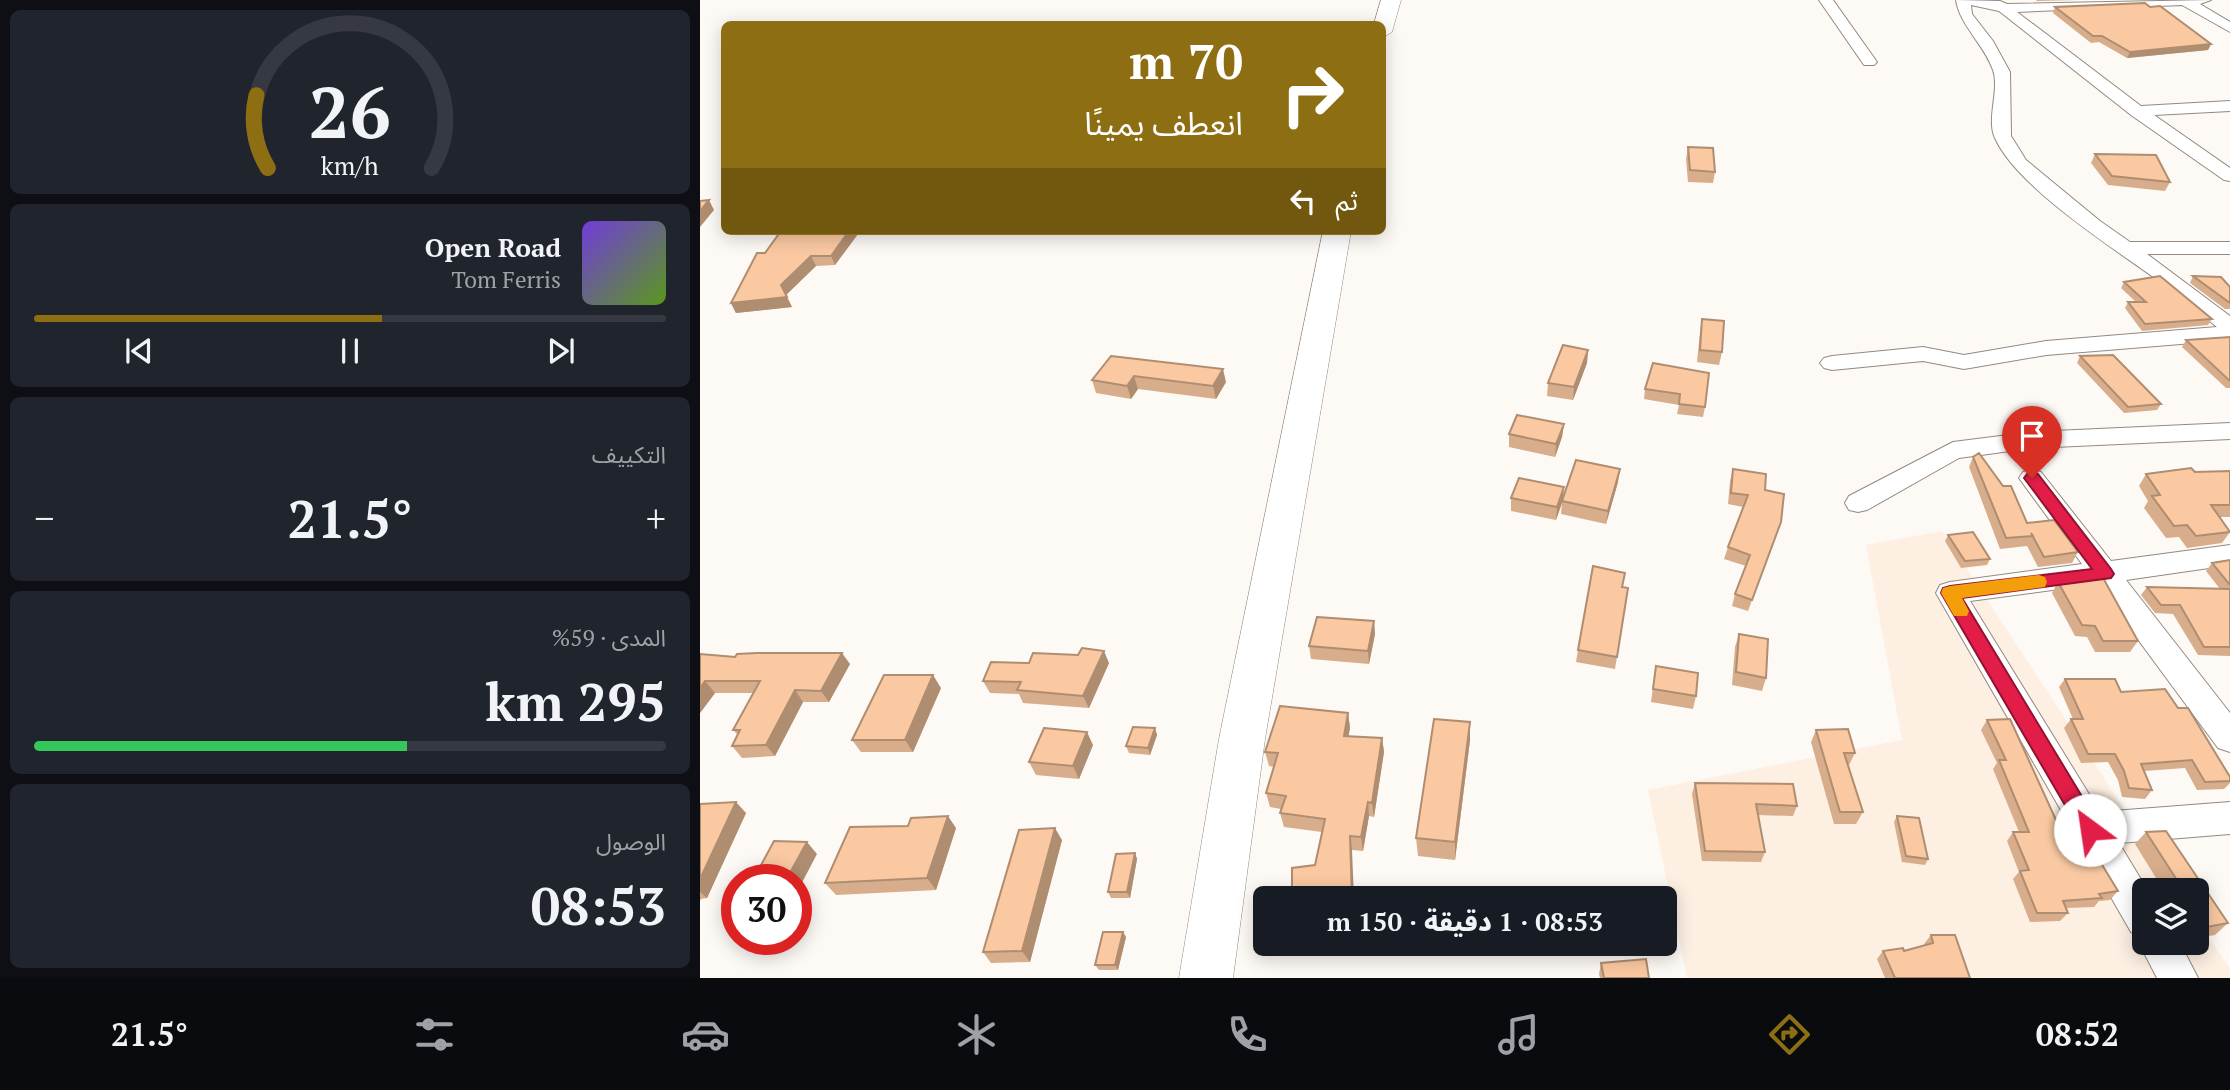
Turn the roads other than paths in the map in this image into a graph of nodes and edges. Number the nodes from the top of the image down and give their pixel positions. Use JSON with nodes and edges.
{"nodes":[{"id":1,"x":1391,"y":0,"type":"edge"},
{"id":2,"x":1826,"y":0,"type":"edge"},
{"id":3,"x":1965,"y":0,"type":"edge"},
{"id":4,"x":2184,"y":0,"type":"edge"},
{"id":5,"x":2204,"y":0,"type":"edge"},
{"id":6,"x":2000,"y":4,"type":"edge"},
{"id":7,"x":1385,"y":21,"type":"edge"},
{"id":8,"x":2230,"y":28,"type":"edge"},
{"id":9,"x":1868,"y":62,"type":"dead end"},
{"id":10,"x":2230,"y":106,"type":"edge"},
{"id":11,"x":2137,"y":111,"type":"junction"},
{"id":12,"x":2230,"y":176,"type":"edge"},
{"id":13,"x":1336,"y":235,"type":"edge"},
{"id":14,"x":2123,"y":248,"type":"junction"},
{"id":15,"x":2230,"y":248,"type":"edge"},
{"id":16,"x":2230,"y":327,"type":"edge"},
{"id":17,"x":2230,"y":332,"type":"edge"},
{"id":18,"x":1832,"y":363,"type":"dead end"},
{"id":19,"x":2230,"y":431,"type":"edge"},
{"id":20,"x":2032,"y":478,"type":"dead end"},
{"id":21,"x":1858,"y":503,"type":"dead end"},
{"id":22,"x":2230,"y":555,"type":"edge"},
{"id":23,"x":2105,"y":574,"type":"junction"},
{"id":24,"x":2230,"y":738,"type":"edge"},
{"id":25,"x":2230,"y":818,"type":"edge"},
{"id":26,"x":2090,"y":830,"type":"junction"},
{"id":27,"x":2132,"y":899,"type":"edge"},
{"id":28,"x":2165,"y":955,"type":"edge"},
{"id":29,"x":1206,"y":978,"type":"edge"},
{"id":30,"x":2179,"y":978,"type":"edge"}],
"edges":[{"from":1,"to":7,"type":"main road"},
{"from":2,"to":9,"type":"street"},
{"from":3,"to":6,"type":"street"},
{"from":3,"to":14,"type":"street"},
{"from":4,"to":5,"type":"street"},
{"from":4,"to":6,"type":"street"},
{"from":4,"to":8,"type":"street"},
{"from":6,"to":11,"type":"street"},
{"from":10,"to":11,"type":"street"},
{"from":11,"to":12,"type":"street"},
{"from":13,"to":29,"type":"main road"},
{"from":14,"to":15,"type":"street"},
{"from":14,"to":16,"type":"street"},
{"from":17,"to":18,"type":"street"},
{"from":19,"to":21,"type":"street"},
{"from":20,"to":23,"type":"street"},
{"from":22,"to":23,"type":"street"},
{"from":23,"to":24,"type":"street"},
{"from":23,"to":26,"type":"street"},
{"from":25,"to":26,"type":"street"},
{"from":26,"to":27,"type":"street"},
{"from":28,"to":30,"type":"street"}]}
